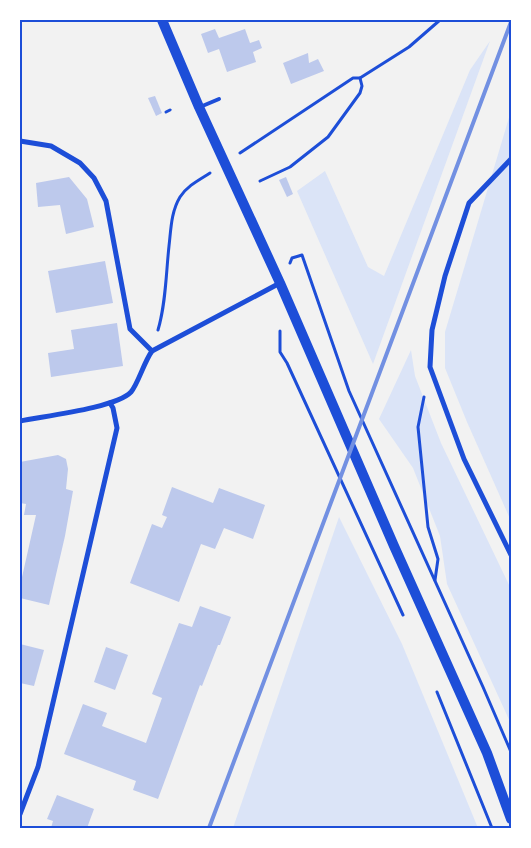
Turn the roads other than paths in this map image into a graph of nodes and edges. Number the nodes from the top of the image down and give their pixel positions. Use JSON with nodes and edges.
{"nodes":[{"id":1,"x":162,"y":20,"type":"edge"},
{"id":2,"x":219,"y":99,"type":"dead end"},
{"id":3,"x":199,"y":107,"type":"junction"},
{"id":4,"x":20,"y":142,"type":"edge"},
{"id":5,"x":511,"y":159,"type":"edge"},
{"id":6,"x":280,"y":283,"type":"junction"},
{"id":7,"x":152,"y":351,"type":"junction"},
{"id":8,"x":110,"y":403,"type":"junction"},
{"id":9,"x":20,"y":421,"type":"edge"},
{"id":10,"x":511,"y":555,"type":"edge"},
{"id":11,"x":20,"y":814,"type":"edge"},
{"id":12,"x":511,"y":819,"type":"edge"}],
"edges":[{"from":1,"to":3,"type":"main road"},
{"from":2,"to":3,"type":"lane"},
{"from":3,"to":6,"type":"main road"},
{"from":4,"to":7,"type":"street"},
{"from":5,"to":10,"type":"street"},
{"from":6,"to":7,"type":"street"},
{"from":6,"to":12,"type":"main road"},
{"from":7,"to":8,"type":"street"},
{"from":8,"to":9,"type":"street"},
{"from":8,"to":11,"type":"street"}]}
